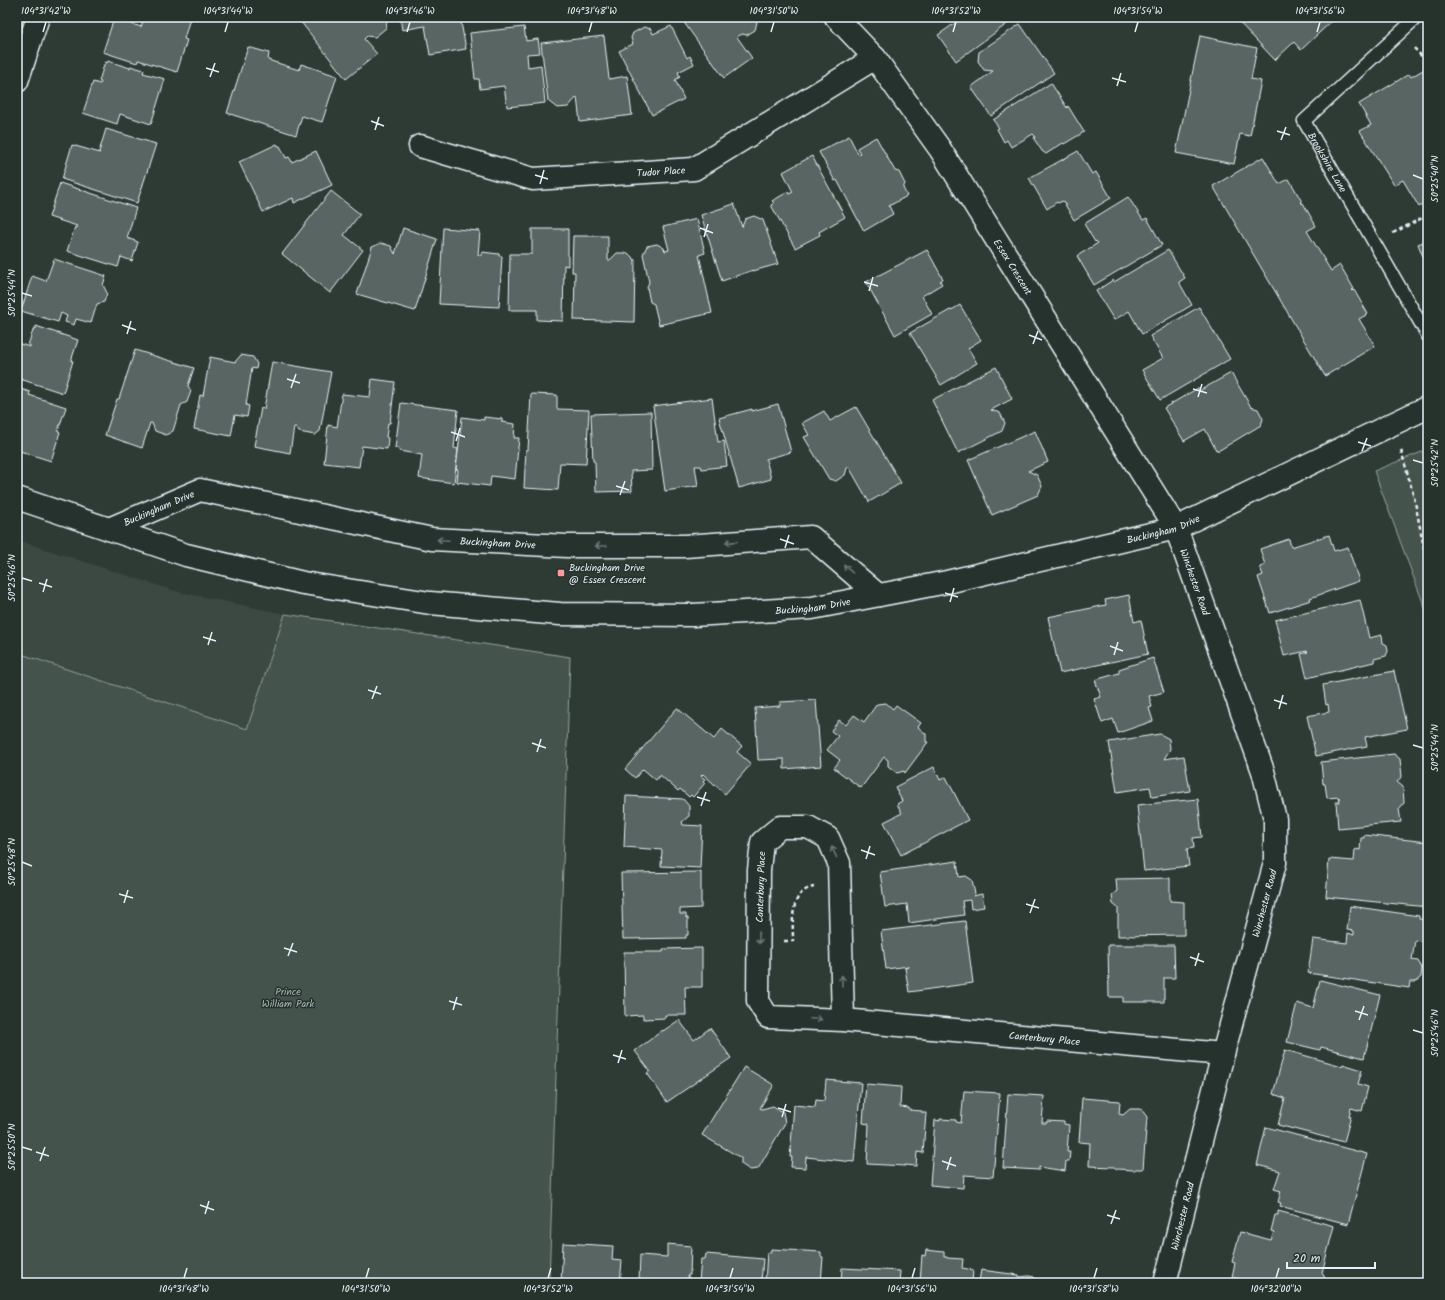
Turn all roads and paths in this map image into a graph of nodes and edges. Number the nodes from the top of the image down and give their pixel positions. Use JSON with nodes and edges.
{"nodes":[{"id":1,"x":38,"y":17,"type":"edge"},
{"id":2,"x":836,"y":17,"type":"edge"},
{"id":3,"x":1417,"y":17,"type":"edge"},
{"id":4,"x":875,"y":58,"type":"junction"},
{"id":5,"x":17,"y":81,"type":"edge"},
{"id":6,"x":420,"y":146,"type":"dead end"},
{"id":7,"x":1428,"y":215,"type":"edge"},
{"id":8,"x":1374,"y":243,"type":"junction"},
{"id":9,"x":1428,"y":336,"type":"edge"},
{"id":10,"x":1428,"y":407,"type":"edge"},
{"id":11,"x":1393,"y":424,"type":"junction"},
{"id":12,"x":17,"y":498,"type":"edge"},
{"id":13,"x":1176,"y":528,"type":"junction"},
{"id":14,"x":109,"y":529,"type":"junction"},
{"id":15,"x":1428,"y":568,"type":"edge"},
{"id":16,"x":878,"y":595,"type":"junction"},
{"id":17,"x":840,"y":886,"type":"junction"},
{"id":18,"x":759,"y":940,"type":"junction"},
{"id":19,"x":843,"y":1020,"type":"junction"},
{"id":20,"x":1223,"y":1054,"type":"junction"},
{"id":21,"x":17,"y":1276,"type":"edge"},
{"id":22,"x":25,"y":1283,"type":"edge"},
{"id":23,"x":1165,"y":1283,"type":"edge"}],
"edges":[{"from":1,"to":5,"type":"street"},
{"from":2,"to":4,"type":"street","name":"Essex Crescent"},
{"from":3,"to":8,"type":"lane","name":"Brookshire Lane"},
{"from":4,"to":6,"type":"street","name":"Tudor Place"},
{"from":4,"to":13,"type":"street","name":"Essex Crescent"},
{"from":7,"to":8,"type":"path"},
{"from":8,"to":9,"type":"lane","name":"Brookshire Lane"},
{"from":10,"to":11,"type":"street","name":"Buckingham Drive"},
{"from":11,"to":13,"type":"street","name":"Buckingham Drive"},
{"from":11,"to":15,"type":"path"},
{"from":12,"to":14,"type":"street","name":"Buckingham Drive"},
{"from":13,"to":16,"type":"street","name":"Buckingham Drive"},
{"from":13,"to":20,"type":"street","name":"Winchester Road"},
{"from":14,"to":16,"type":"street","name":"Buckingham Drive"},
{"from":16,"to":14,"type":"street","name":"Buckingham Drive","one_way":true},
{"from":17,"to":18,"type":"path"},
{"from":17,"to":18,"type":"street","name":"Canterbury Place","one_way":true},
{"from":19,"to":17,"type":"street","name":"Canterbury Place","one_way":true},
{"from":18,"to":19,"type":"street","name":"Canterbury Place","one_way":true},
{"from":19,"to":20,"type":"street","name":"Canterbury Place"},
{"from":20,"to":23,"type":"street","name":"Winchester Road"},
{"from":21,"to":22,"type":"path"}]}
